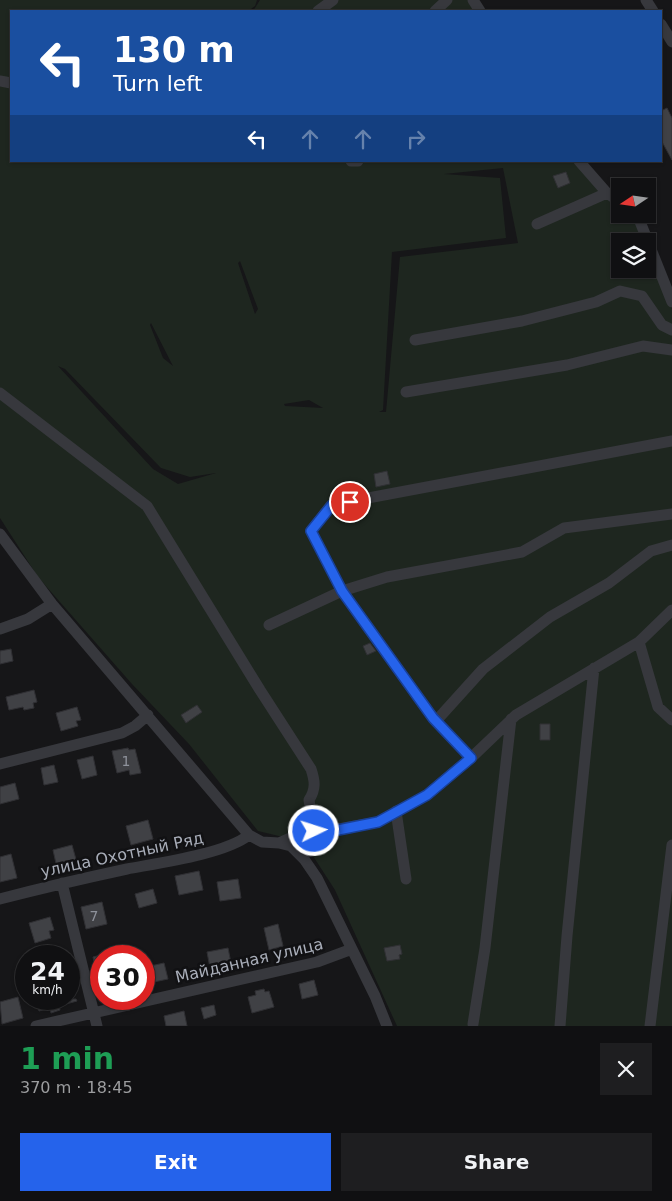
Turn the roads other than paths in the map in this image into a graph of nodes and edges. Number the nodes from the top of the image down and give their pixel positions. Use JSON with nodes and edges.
{"nodes":[{"id":1,"x":333,"y":0,"type":"edge"},
{"id":2,"x":447,"y":0,"type":"edge"},
{"id":3,"x":319,"y":10,"type":"edge"},
{"id":4,"x":436,"y":10,"type":"edge"},
{"id":5,"x":662,"y":26,"type":"edge"},
{"id":6,"x":672,"y":42,"type":"edge"},
{"id":7,"x":580,"y":162,"type":"edge"},
{"id":8,"x":607,"y":193,"type":"junction"},
{"id":9,"x":611,"y":196,"type":"edge"},
{"id":10,"x":641,"y":223,"type":"edge"},
{"id":11,"x":536,"y":224,"type":"dead end"},
{"id":12,"x":672,"y":302,"type":"edge"},
{"id":13,"x":672,"y":330,"type":"edge"},
{"id":14,"x":415,"y":340,"type":"dead end"},
{"id":15,"x":672,"y":350,"type":"edge"},
{"id":16,"x":406,"y":392,"type":"dead end"},
{"id":17,"x":0,"y":393,"type":"edge"},
{"id":18,"x":672,"y":441,"type":"edge"},
{"id":19,"x":672,"y":514,"type":"edge"},
{"id":20,"x":0,"y":534,"type":"edge"},
{"id":21,"x":672,"y":545,"type":"edge"},
{"id":22,"x":342,"y":591,"type":"junction"},
{"id":23,"x":52,"y":604,"type":"junction"},
{"id":24,"x":672,"y":610,"type":"edge"},
{"id":25,"x":268,"y":625,"type":"dead end"},
{"id":26,"x":0,"y":629,"type":"edge"},
{"id":27,"x":639,"y":642,"type":"junction"},
{"id":28,"x":594,"y":668,"type":"junction"},
{"id":29,"x":148,"y":715,"type":"junction"},
{"id":30,"x":511,"y":720,"type":"junction"},
{"id":31,"x":672,"y":720,"type":"edge"},
{"id":32,"x":436,"y":721,"type":"junction"},
{"id":33,"x":471,"y":758,"type":"junction"},
{"id":34,"x":0,"y":764,"type":"edge"},
{"id":35,"x":396,"y":811,"type":"junction"},
{"id":36,"x":314,"y":831,"type":"junction"},
{"id":37,"x":249,"y":835,"type":"junction"},
{"id":38,"x":279,"y":842,"type":"junction"},
{"id":39,"x":672,"y":845,"type":"edge"},
{"id":40,"x":406,"y":879,"type":"dead end"},
{"id":41,"x":62,"y":883,"type":"junction"},
{"id":42,"x":0,"y":899,"type":"edge"},
{"id":43,"x":352,"y":949,"type":"junction"},
{"id":44,"x":94,"y":1012,"type":"junction"},
{"id":45,"x":473,"y":1024,"type":"dead end"},
{"id":46,"x":36,"y":1026,"type":"edge"},
{"id":47,"x":98,"y":1026,"type":"edge"},
{"id":48,"x":387,"y":1026,"type":"edge"},
{"id":49,"x":560,"y":1026,"type":"edge"},
{"id":50,"x":650,"y":1026,"type":"edge"}],
"edges":[{"from":1,"to":3,"type":"street"},
{"from":2,"to":4,"type":"street"},
{"from":5,"to":6,"type":"street"},
{"from":7,"to":8,"type":"street"},
{"from":8,"to":9,"type":"street"},
{"from":8,"to":11,"type":"street"},
{"from":10,"to":12,"type":"street"},
{"from":13,"to":14,"type":"street"},
{"from":15,"to":16,"type":"street"},
{"from":17,"to":36,"type":"street"},
{"from":18,"to":22,"type":"street"},
{"from":19,"to":22,"type":"street"},
{"from":20,"to":23,"type":"street"},
{"from":21,"to":32,"type":"street"},
{"from":22,"to":25,"type":"street"},
{"from":22,"to":32,"type":"street"},
{"from":23,"to":26,"type":"street"},
{"from":23,"to":29,"type":"street"},
{"from":24,"to":27,"type":"street"},
{"from":27,"to":28,"type":"street"},
{"from":27,"to":31,"type":"street"},
{"from":28,"to":30,"type":"street"},
{"from":28,"to":49,"type":"street"},
{"from":29,"to":34,"type":"street"},
{"from":29,"to":37,"type":"street"},
{"from":30,"to":33,"type":"street"},
{"from":30,"to":45,"type":"street"},
{"from":32,"to":33,"type":"street"},
{"from":33,"to":35,"type":"street"},
{"from":35,"to":36,"type":"street"},
{"from":35,"to":40,"type":"street"},
{"from":36,"to":38,"type":"street"},
{"from":37,"to":38,"type":"street"},
{"from":37,"to":41,"type":"street","name":"улица Охотный Ряд"},
{"from":38,"to":43,"type":"street"},
{"from":39,"to":50,"type":"street"},
{"from":41,"to":42,"type":"street","name":"улица Охотный Ряд"},
{"from":41,"to":44,"type":"street"},
{"from":43,"to":44,"type":"street","name":"Майданная улица"},
{"from":43,"to":48,"type":"street"},
{"from":44,"to":46,"type":"street","name":"Майданная улица"},
{"from":44,"to":47,"type":"street"}]}
